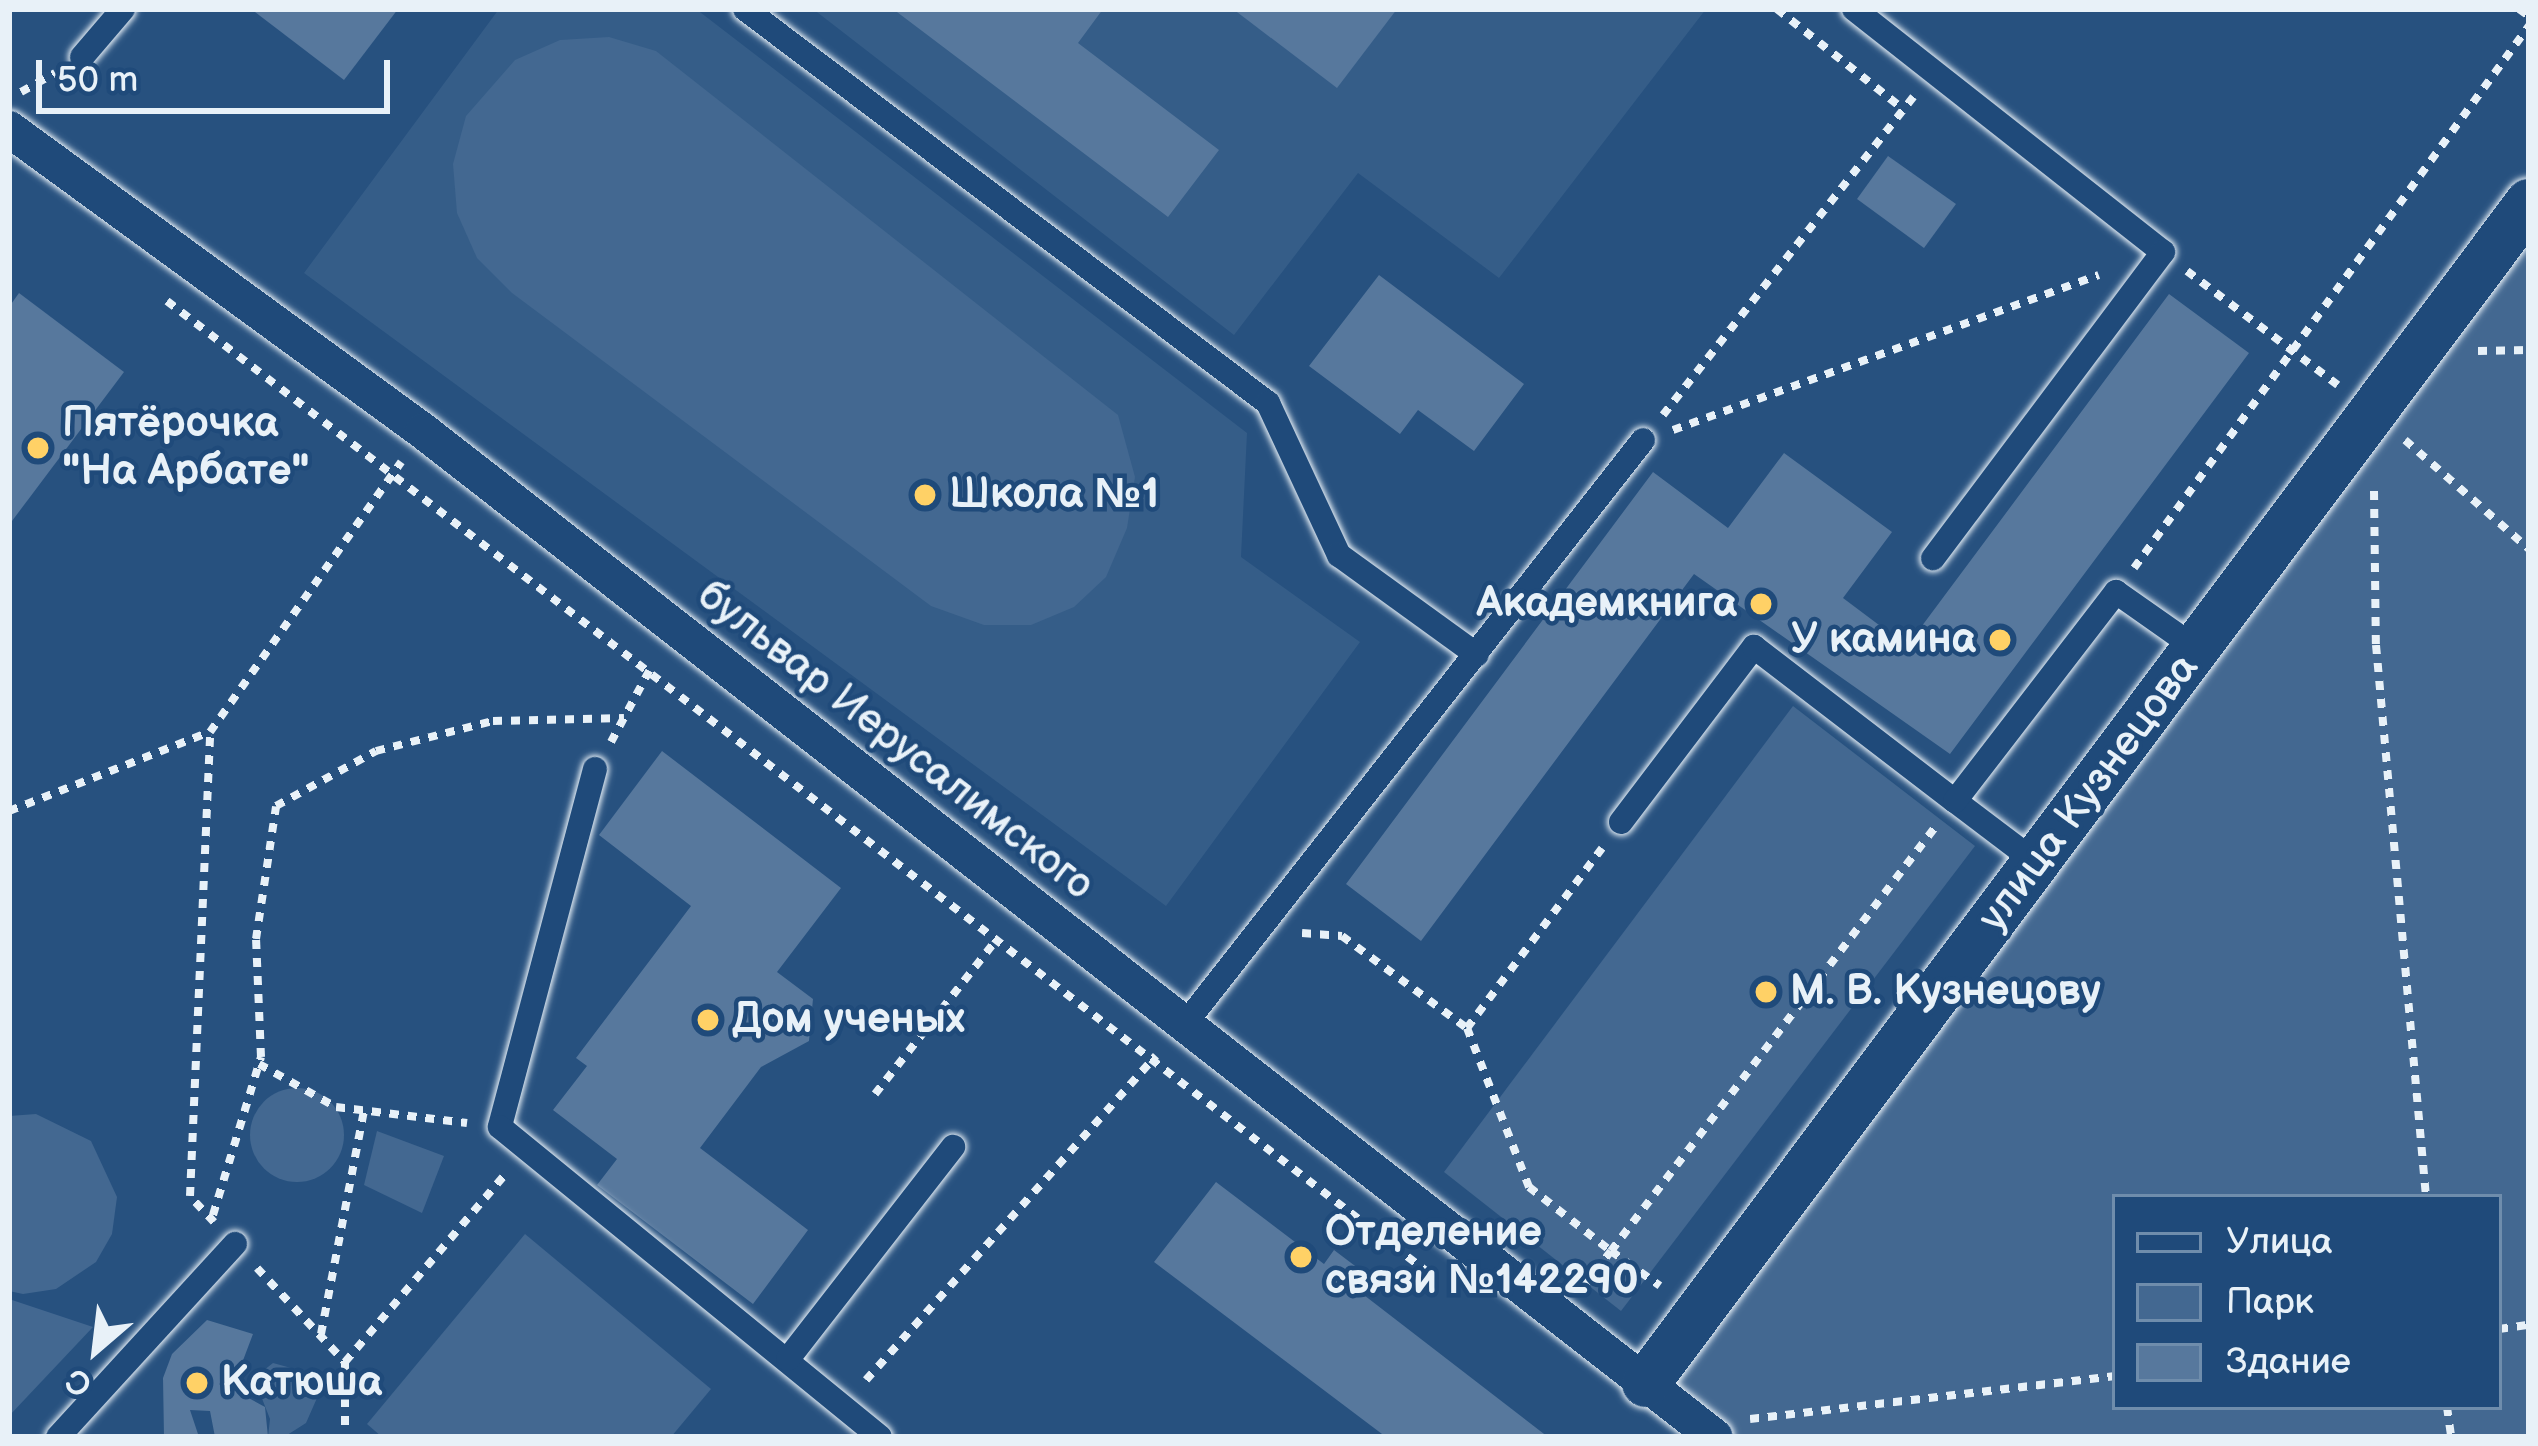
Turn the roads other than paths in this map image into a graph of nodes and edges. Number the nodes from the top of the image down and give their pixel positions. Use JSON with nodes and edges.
{"nodes":[{"id":1,"x":123,"y":9,"type":"edge"},
{"id":2,"x":746,"y":9,"type":"edge"},
{"id":3,"x":1854,"y":9,"type":"edge"},
{"id":4,"x":82,"y":57,"type":"road end"},
{"id":5,"x":9,"y":129,"type":"edge"},
{"id":6,"x":2529,"y":202,"type":"edge"},
{"id":7,"x":1643,"y":440,"type":"road end"},
{"id":8,"x":1933,"y":558,"type":"dead end"},
{"id":9,"x":2197,"y":649,"type":"junction"},
{"id":10,"x":1477,"y":655,"type":"junction"},
{"id":11,"x":595,"y":769,"type":"road end"},
{"id":12,"x":1955,"y":801,"type":"junction"},
{"id":13,"x":1621,"y":823,"type":"road end"},
{"id":14,"x":2037,"y":863,"type":"junction"},
{"id":15,"x":1185,"y":1024,"type":"junction"},
{"id":16,"x":953,"y":1147,"type":"dead end"},
{"id":17,"x":235,"y":1244,"type":"road end"},
{"id":18,"x":788,"y":1359,"type":"junction"},
{"id":19,"x":1646,"y":1383,"type":"junction"},
{"id":20,"x":1708,"y":1431,"type":"edge"},
{"id":21,"x":58,"y":1437,"type":"edge"},
{"id":22,"x":880,"y":1437,"type":"edge"}],
"edges":[{"from":1,"to":4,"type":"lane"},
{"from":2,"to":10,"type":"lane"},
{"from":3,"to":8,"type":"lane"},
{"from":5,"to":15,"type":"street","name":"бульвар Иерусалимского"},
{"from":6,"to":9,"type":"street","name":"улица Кузнецова"},
{"from":7,"to":10,"type":"lane"},
{"from":9,"to":12,"type":"lane"},
{"from":9,"to":14,"type":"street","name":"улица Кузнецова"},
{"from":10,"to":15,"type":"lane"},
{"from":11,"to":18,"type":"lane"},
{"from":12,"to":13,"type":"lane"},
{"from":12,"to":14,"type":"lane"},
{"from":14,"to":19,"type":"street","name":"улица Кузнецова"},
{"from":15,"to":19,"type":"street","name":"бульвар Иерусалимского"},
{"from":16,"to":18,"type":"lane"},
{"from":17,"to":21,"type":"lane"},
{"from":18,"to":22,"type":"lane"},
{"from":19,"to":20,"type":"street","name":"бульвар Иерусалимского"}]}
